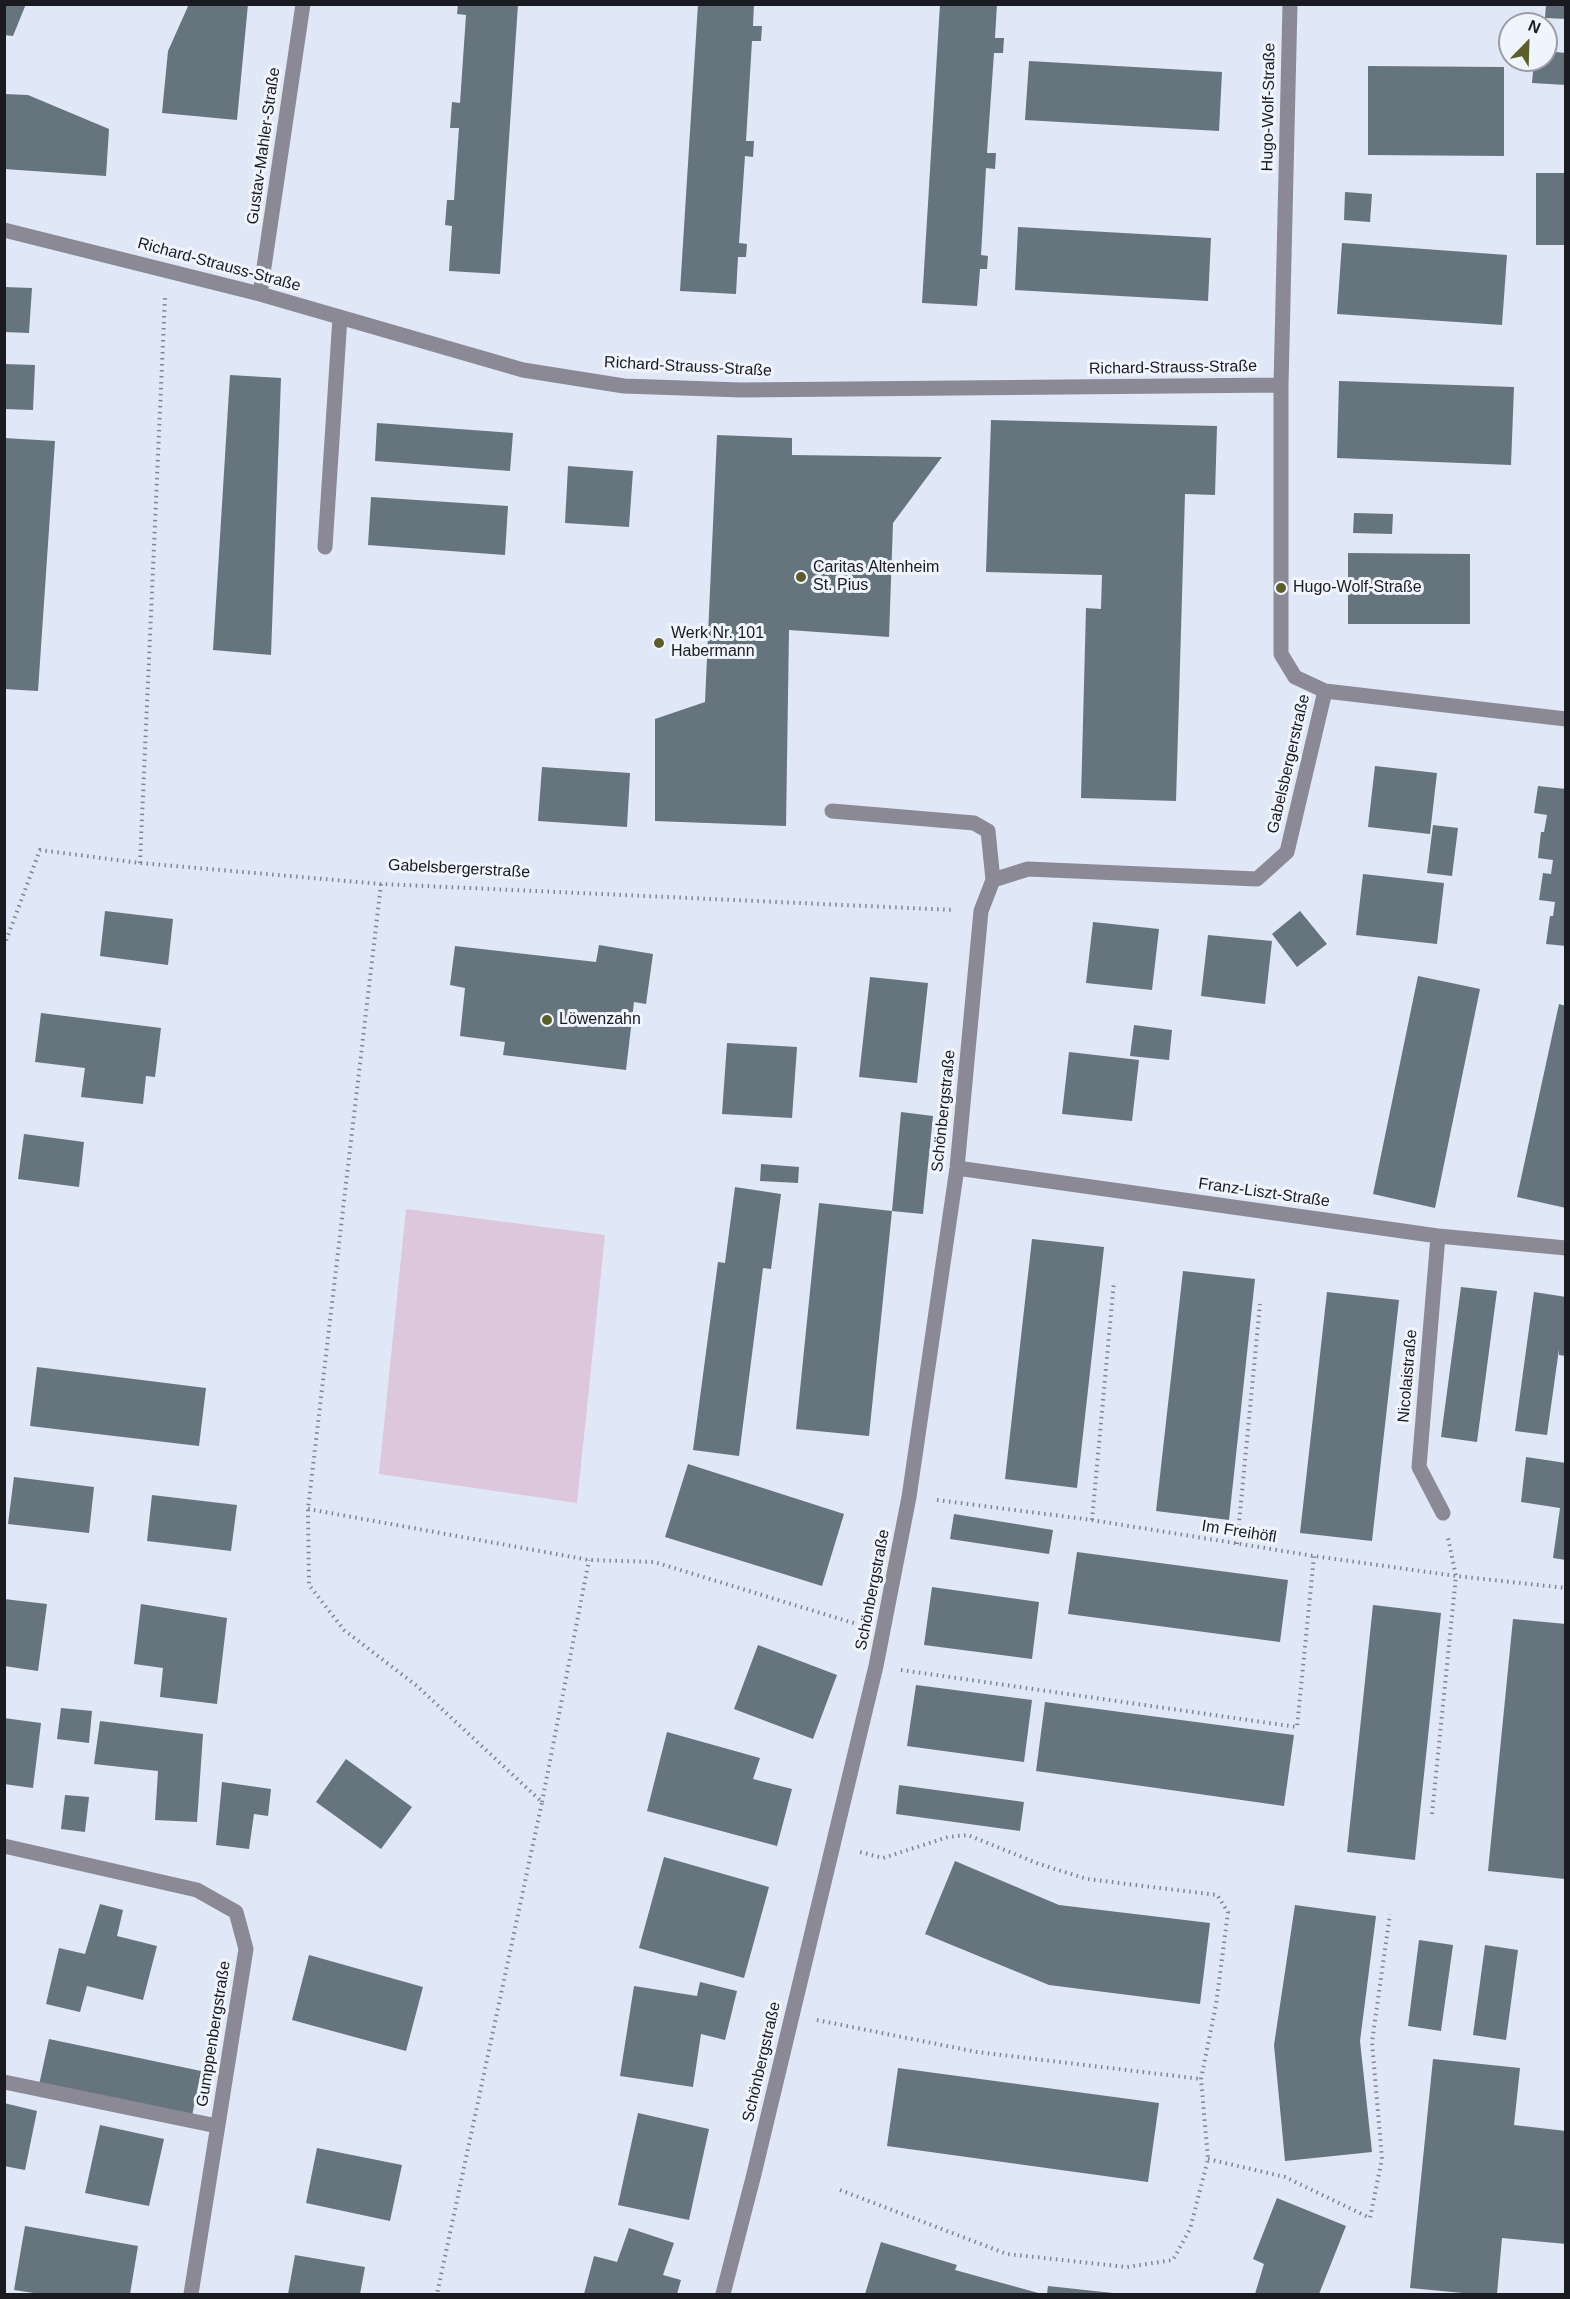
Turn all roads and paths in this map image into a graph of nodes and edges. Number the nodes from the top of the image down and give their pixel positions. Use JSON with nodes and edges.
{"nodes":[{"id":1,"x":303,"y":4,"type":"edge"},
{"id":2,"x":1290,"y":4,"type":"edge"},
{"id":3,"x":4,"y":230,"type":"edge"},
{"id":4,"x":166,"y":269,"type":"junction"},
{"id":5,"x":260,"y":294,"type":"junction"},
{"id":6,"x":340,"y":316,"type":"junction"},
{"id":7,"x":1281,"y":385,"type":"junction"},
{"id":8,"x":325,"y":547,"type":"dead end"},
{"id":9,"x":1325,"y":691,"type":"junction"},
{"id":10,"x":1566,"y":719,"type":"edge"},
{"id":11,"x":832,"y":812,"type":"dead end"},
{"id":12,"x":140,"y":863,"type":"junction"},
{"id":13,"x":993,"y":880,"type":"junction"},
{"id":14,"x":381,"y":884,"type":"junction"},
{"id":15,"x":981,"y":911,"type":"junction"},
{"id":16,"x":4,"y":946,"type":"edge"},
{"id":17,"x":957,"y":1168,"type":"junction"},
{"id":18,"x":1438,"y":1236,"type":"junction"},
{"id":19,"x":1566,"y":1248,"type":"edge"},
{"id":20,"x":1114,"y":1281,"type":"dead end"},
{"id":21,"x":1260,"y":1304,"type":"dead end"},
{"id":22,"x":909,"y":1497,"type":"junction"},
{"id":23,"x":308,"y":1509,"type":"junction"},
{"id":24,"x":1443,"y":1513,"type":"joint"},
{"id":25,"x":1092,"y":1520,"type":"junction"},
{"id":26,"x":1237,"y":1544,"type":"junction"},
{"id":27,"x":1314,"y":1556,"type":"junction"},
{"id":28,"x":589,"y":1560,"type":"junction"},
{"id":29,"x":1456,"y":1576,"type":"junction"},
{"id":30,"x":1566,"y":1588,"type":"edge"},
{"id":31,"x":883,"y":1632,"type":"junction"},
{"id":32,"x":876,"y":1666,"type":"junction"},
{"id":33,"x":542,"y":1802,"type":"junction"},
{"id":34,"x":1432,"y":1814,"type":"dead end"},
{"id":35,"x":4,"y":1846,"type":"edge"},
{"id":36,"x":832,"y":1846,"type":"junction"},
{"id":37,"x":1390,"y":1914,"type":"dead end"},
{"id":38,"x":791,"y":2015,"type":"junction"},
{"id":39,"x":1201,"y":2079,"type":"junction"},
{"id":40,"x":4,"y":2082,"type":"edge"},
{"id":41,"x":217,"y":2126,"type":"junction"},
{"id":42,"x":1208,"y":2159,"type":"junction"},
{"id":43,"x":840,"y":2190,"type":"dead end"},
{"id":44,"x":191,"y":2295,"type":"edge"},
{"id":45,"x":437,"y":2295,"type":"edge"},
{"id":46,"x":723,"y":2295,"type":"edge"}],
"edges":[{"from":1,"to":5,"type":"street","name":"Gustav-Mahler-Straße"},
{"from":2,"to":7,"type":"street","name":"Hugo-Wolf-Straße"},
{"from":3,"to":4,"type":"street","name":"Richard-Strauss-Straße"},
{"from":4,"to":5,"type":"street","name":"Richard-Strauss-Straße"},
{"from":4,"to":12,"type":"path"},
{"from":5,"to":6,"type":"street","name":"Richard-Strauss-Straße"},
{"from":6,"to":7,"type":"street","name":"Richard-Strauss-Straße"},
{"from":6,"to":8,"type":"street"},
{"from":7,"to":9,"type":"street","name":"Hugo-Wolf-Straße"},
{"from":9,"to":10,"type":"street","name":"Gabelsbergerstraße"},
{"from":9,"to":13,"type":"street","name":"Gabelsbergerstraße"},
{"from":11,"to":13,"type":"street"},
{"from":12,"to":14,"type":"path","name":"Gabelsbergerstraße"},
{"from":12,"to":16,"type":"path","name":"Gabelsbergerstraße"},
{"from":13,"to":15,"type":"street","name":"Schönbergstraße"},
{"from":14,"to":15,"type":"path","name":"Gabelsbergerstraße"},
{"from":14,"to":23,"type":"path"},
{"from":15,"to":17,"type":"street","name":"Schönbergstraße"},
{"from":17,"to":18,"type":"street","name":"Franz-Liszt-Straße"},
{"from":17,"to":22,"type":"street","name":"Schönbergstraße"},
{"from":18,"to":19,"type":"street","name":"Franz-Liszt-Straße"},
{"from":18,"to":24,"type":"street","name":"Nicolaistraße"},
{"from":20,"to":25,"type":"path"},
{"from":21,"to":26,"type":"path"},
{"from":22,"to":25,"type":"path","name":"Im Freihöfl"},
{"from":22,"to":31,"type":"street","name":"Schönbergstraße"},
{"from":23,"to":28,"type":"path"},
{"from":23,"to":33,"type":"path"},
{"from":24,"to":29,"type":"path"},
{"from":25,"to":26,"type":"path","name":"Im Freihöfl"},
{"from":26,"to":27,"type":"path","name":"Im Freihöfl"},
{"from":27,"to":29,"type":"path","name":"Im Freihöfl"},
{"from":27,"to":32,"type":"path"},
{"from":28,"to":31,"type":"path"},
{"from":28,"to":33,"type":"path"},
{"from":29,"to":30,"type":"path","name":"Im Freihöfl"},
{"from":29,"to":34,"type":"path"},
{"from":31,"to":32,"type":"street","name":"Schönbergstraße"},
{"from":32,"to":36,"type":"street","name":"Schönbergstraße"},
{"from":33,"to":45,"type":"path"},
{"from":35,"to":41,"type":"street","name":"Gumppenbergstraße"},
{"from":36,"to":38,"type":"street","name":"Schönbergstraße"},
{"from":36,"to":39,"type":"path"},
{"from":37,"to":42,"type":"path"},
{"from":38,"to":39,"type":"path"},
{"from":38,"to":46,"type":"street","name":"Schönbergstraße"},
{"from":39,"to":42,"type":"path"},
{"from":40,"to":41,"type":"street"},
{"from":41,"to":44,"type":"street","name":"Gumppenbergstraße"},
{"from":42,"to":43,"type":"path"}]}
